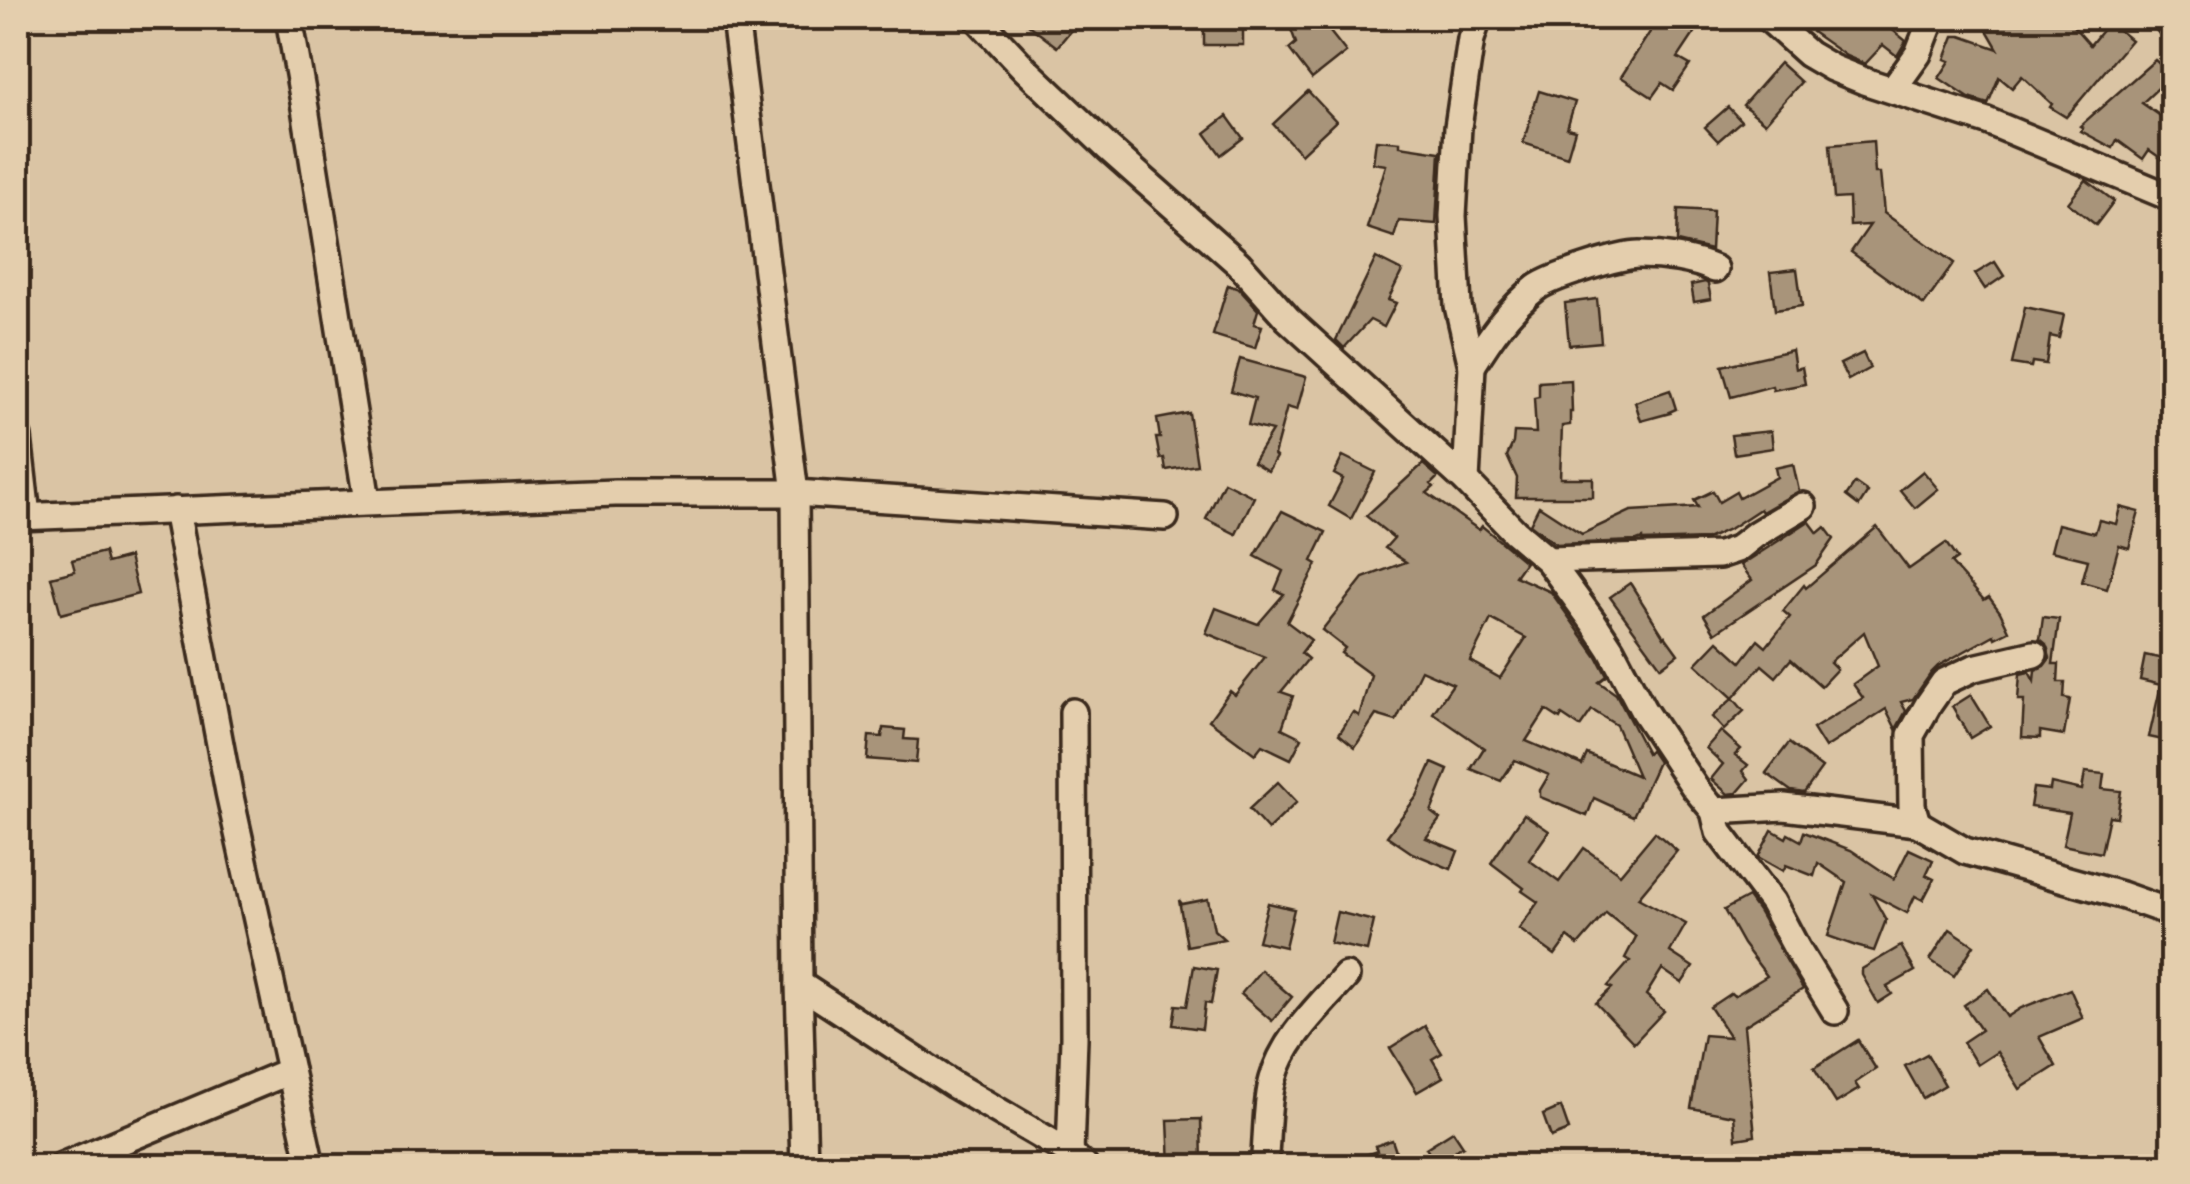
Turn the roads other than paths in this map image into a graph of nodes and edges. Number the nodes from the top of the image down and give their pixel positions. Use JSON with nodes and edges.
{"nodes":[{"id":1,"x":289,"y":18,"type":"edge"},
{"id":2,"x":736,"y":18,"type":"edge"},
{"id":3,"x":977,"y":18,"type":"edge"},
{"id":4,"x":1478,"y":18,"type":"edge"},
{"id":5,"x":1768,"y":18,"type":"edge"},
{"id":6,"x":1932,"y":18,"type":"edge"},
{"id":7,"x":1893,"y":89,"type":"junction"},
{"id":8,"x":2172,"y":198,"type":"edge"},
{"id":9,"x":1714,"y":270,"type":"dead end"},
{"id":10,"x":1472,"y":366,"type":"junction"},
{"id":11,"x":18,"y":437,"type":"edge"},
{"id":12,"x":1466,"y":481,"type":"junction"},
{"id":13,"x":796,"y":493,"type":"junction"},
{"id":14,"x":367,"y":502,"type":"junction"},
{"id":15,"x":1804,"y":506,"type":"dead end"},
{"id":16,"x":176,"y":510,"type":"junction"},
{"id":17,"x":22,"y":517,"type":"edge"},
{"id":18,"x":1165,"y":517,"type":"dead end"},
{"id":19,"x":1548,"y":560,"type":"junction"},
{"id":20,"x":2034,"y":654,"type":"dead end"},
{"id":21,"x":1073,"y":712,"type":"dead end"},
{"id":22,"x":1714,"y":811,"type":"junction"},
{"id":23,"x":1916,"y":824,"type":"junction"},
{"id":24,"x":2172,"y":914,"type":"edge"},
{"id":25,"x":1346,"y":976,"type":"dead end"},
{"id":26,"x":799,"y":984,"type":"junction"},
{"id":27,"x":1835,"y":1012,"type":"dead end"},
{"id":28,"x":290,"y":1071,"type":"junction"},
{"id":29,"x":1077,"y":1160,"type":"edge"},
{"id":30,"x":62,"y":1166,"type":"edge"},
{"id":31,"x":311,"y":1166,"type":"edge"},
{"id":32,"x":804,"y":1166,"type":"edge"},
{"id":33,"x":1264,"y":1166,"type":"edge"}],
"edges":[{"from":1,"to":14,"type":"street"},
{"from":2,"to":13,"type":"street"},
{"from":3,"to":12,"type":"street"},
{"from":4,"to":10,"type":"street"},
{"from":5,"to":7,"type":"street"},
{"from":6,"to":7,"type":"street"},
{"from":7,"to":8,"type":"street"},
{"from":9,"to":10,"type":"street"},
{"from":10,"to":12,"type":"street"},
{"from":11,"to":17,"type":"street"},
{"from":12,"to":19,"type":"street"},
{"from":13,"to":14,"type":"street"},
{"from":13,"to":18,"type":"street"},
{"from":13,"to":26,"type":"street"},
{"from":14,"to":16,"type":"street"},
{"from":15,"to":19,"type":"street"},
{"from":16,"to":17,"type":"street"},
{"from":16,"to":28,"type":"street"},
{"from":19,"to":22,"type":"street"},
{"from":20,"to":23,"type":"street"},
{"from":21,"to":29,"type":"street"},
{"from":22,"to":23,"type":"street"},
{"from":22,"to":27,"type":"street"},
{"from":23,"to":24,"type":"street"},
{"from":25,"to":33,"type":"street"},
{"from":26,"to":29,"type":"street"},
{"from":26,"to":32,"type":"street"},
{"from":28,"to":30,"type":"street"},
{"from":28,"to":31,"type":"street"}]}
